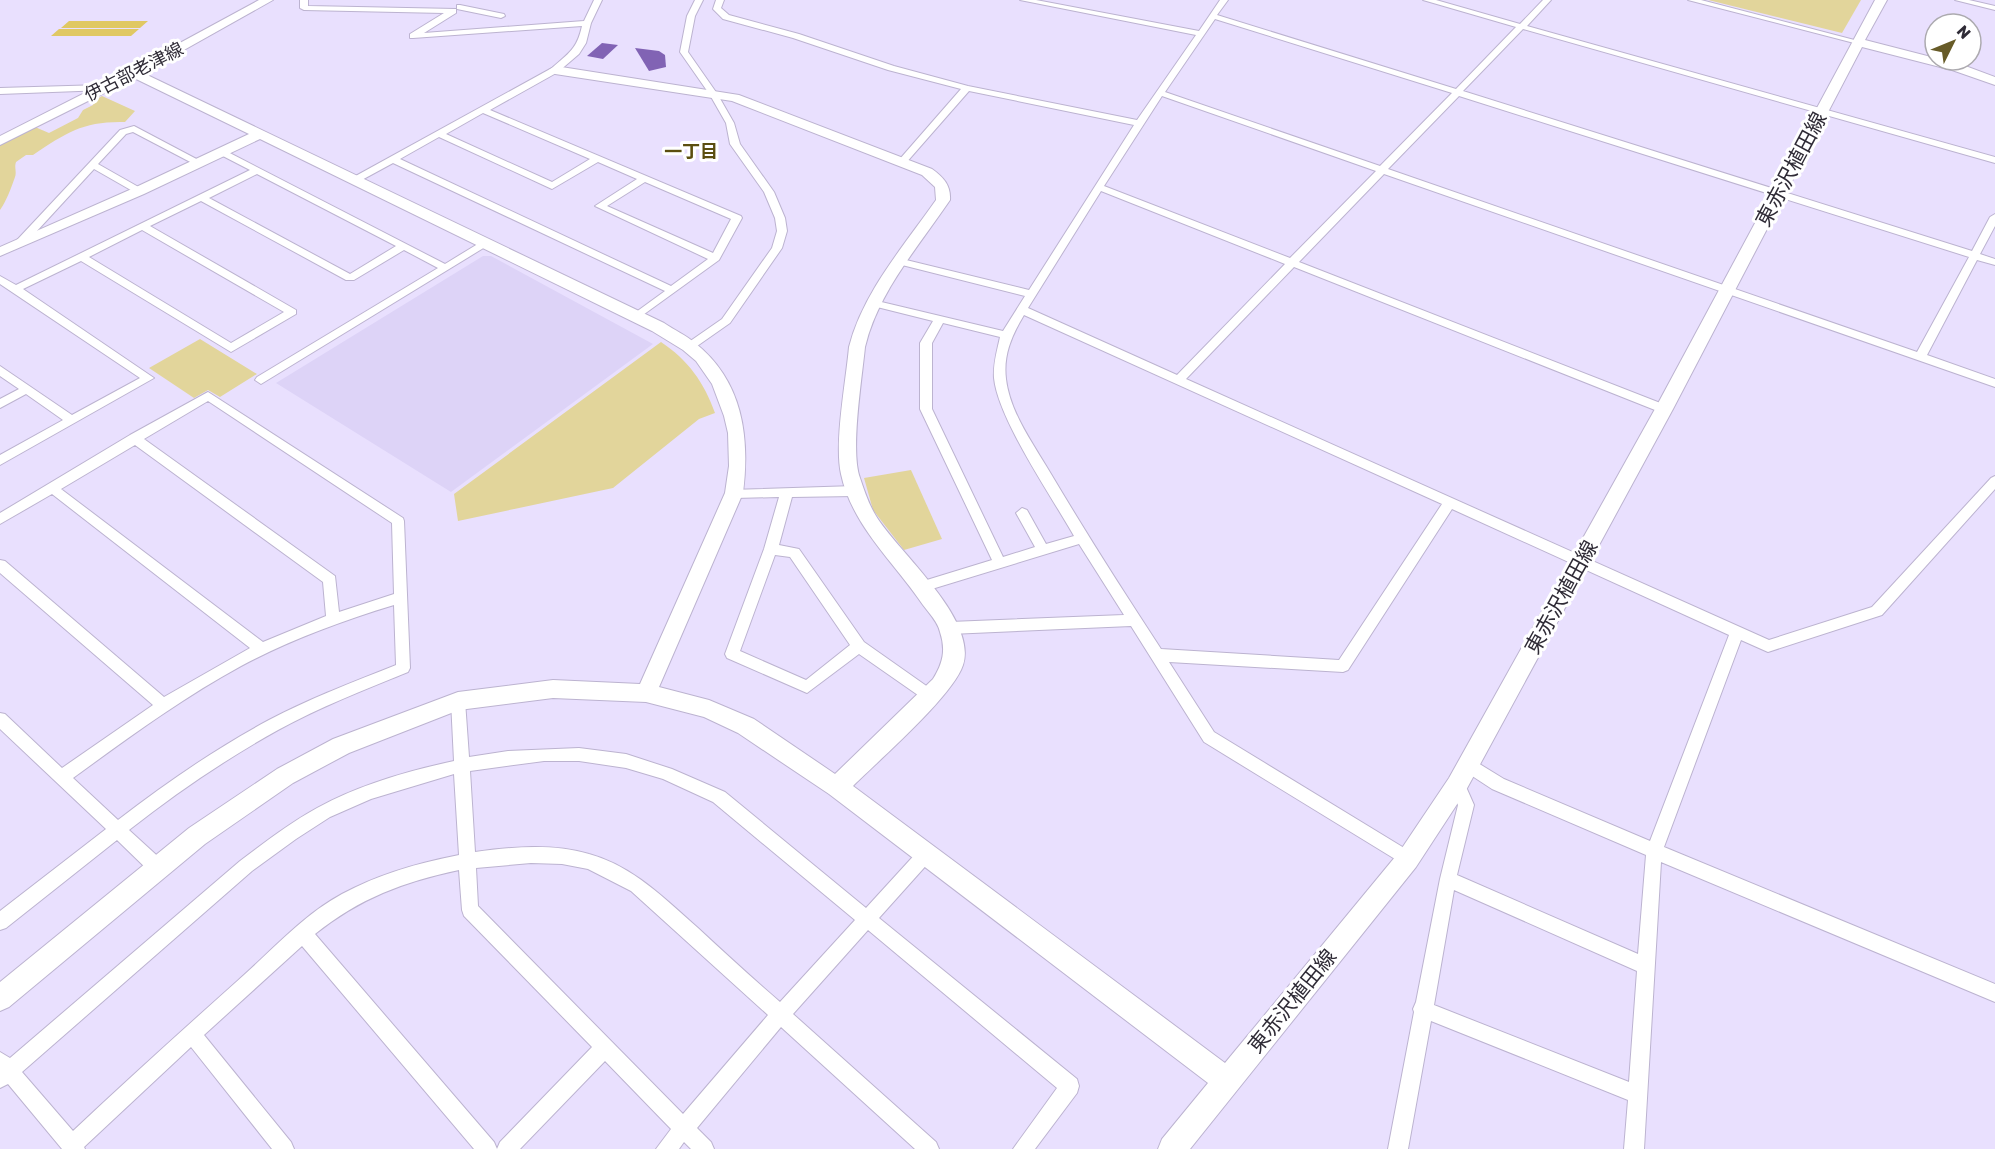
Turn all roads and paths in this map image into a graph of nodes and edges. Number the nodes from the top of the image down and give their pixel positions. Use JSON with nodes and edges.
{"nodes":[{"id":1,"x":267,"y":0,"type":"edge"},
{"id":2,"x":304,"y":0,"type":"edge"},
{"id":3,"x":472,"y":0,"type":"edge"},
{"id":4,"x":598,"y":0,"type":"edge"},
{"id":5,"x":699,"y":0,"type":"edge"},
{"id":6,"x":720,"y":0,"type":"edge"},
{"id":7,"x":1024,"y":0,"type":"edge"},
{"id":8,"x":1224,"y":0,"type":"edge"},
{"id":9,"x":1427,"y":0,"type":"edge"},
{"id":10,"x":1547,"y":0,"type":"edge"},
{"id":11,"x":1692,"y":0,"type":"edge"},
{"id":12,"x":1881,"y":0,"type":"edge"},
{"id":13,"x":1959,"y":0,"type":"edge"},
{"id":14,"x":1995,"y":8,"type":"edge"},
{"id":15,"x":456,"y":9,"type":"junction"},
{"id":16,"x":501,"y":16,"type":"dead end"},
{"id":17,"x":1212,"y":16,"type":"junction"},
{"id":18,"x":587,"y":22,"type":"junction"},
{"id":19,"x":1522,"y":27,"type":"junction"},
{"id":20,"x":1200,"y":33,"type":"junction"},
{"id":21,"x":1858,"y":42,"type":"junction"},
{"id":22,"x":555,"y":70,"type":"junction"},
{"id":23,"x":134,"y":73,"type":"junction"},
{"id":24,"x":1995,"y":81,"type":"edge"},
{"id":25,"x":102,"y":88,"type":"junction"},
{"id":26,"x":967,"y":88,"type":"junction"},
{"id":27,"x":0,"y":91,"type":"edge"},
{"id":28,"x":1161,"y":93,"type":"junction"},
{"id":29,"x":1457,"y":93,"type":"junction"},
{"id":30,"x":714,"y":94,"type":"junction"},
{"id":31,"x":483,"y":110,"type":"junction"},
{"id":32,"x":1822,"y":110,"type":"junction"},
{"id":33,"x":1139,"y":123,"type":"junction"},
{"id":34,"x":260,"y":134,"type":"junction"},
{"id":35,"x":439,"y":134,"type":"junction"},
{"id":36,"x":0,"y":141,"type":"edge"},
{"id":37,"x":222,"y":152,"type":"junction"},
{"id":38,"x":393,"y":159,"type":"junction"},
{"id":39,"x":597,"y":159,"type":"junction"},
{"id":40,"x":1995,"y":160,"type":"edge"},
{"id":41,"x":902,"y":162,"type":"junction"},
{"id":42,"x":199,"y":163,"type":"junction"},
{"id":43,"x":93,"y":165,"type":"junction"},
{"id":44,"x":257,"y":170,"type":"junction"},
{"id":45,"x":1383,"y":170,"type":"junction"},
{"id":46,"x":645,"y":178,"type":"junction"},
{"id":47,"x":355,"y":180,"type":"junction"},
{"id":48,"x":1099,"y":187,"type":"junction"},
{"id":49,"x":139,"y":191,"type":"junction"},
{"id":50,"x":1779,"y":192,"type":"junction"},
{"id":51,"x":202,"y":198,"type":"junction"},
{"id":52,"x":1995,"y":217,"type":"edge"},
{"id":53,"x":144,"y":227,"type":"junction"},
{"id":54,"x":21,"y":242,"type":"junction"},
{"id":55,"x":485,"y":244,"type":"junction"},
{"id":56,"x":405,"y":246,"type":"junction"},
{"id":57,"x":0,"y":252,"type":"edge"},
{"id":58,"x":1975,"y":256,"type":"junction"},
{"id":59,"x":82,"y":257,"type":"junction"},
{"id":60,"x":716,"y":258,"type":"junction"},
{"id":61,"x":902,"y":262,"type":"junction"},
{"id":62,"x":1995,"y":262,"type":"edge"},
{"id":63,"x":1293,"y":263,"type":"junction"},
{"id":64,"x":446,"y":268,"type":"junction"},
{"id":65,"x":0,"y":279,"type":"edge"},
{"id":66,"x":15,"y":289,"type":"junction"},
{"id":67,"x":672,"y":290,"type":"junction"},
{"id":68,"x":1726,"y":290,"type":"junction"},
{"id":69,"x":1030,"y":294,"type":"junction"},
{"id":70,"x":873,"y":303,"type":"junction"},
{"id":71,"x":1021,"y":309,"type":"junction"},
{"id":72,"x":636,"y":317,"type":"junction"},
{"id":73,"x":940,"y":319,"type":"junction"},
{"id":74,"x":1006,"y":335,"type":"junction"},
{"id":75,"x":690,"y":347,"type":"junction"},
{"id":76,"x":1920,"y":357,"type":"junction"},
{"id":77,"x":0,"y":370,"type":"edge"},
{"id":78,"x":1179,"y":379,"type":"junction"},
{"id":79,"x":261,"y":380,"type":"dead end"},
{"id":80,"x":1995,"y":383,"type":"edge"},
{"id":81,"x":27,"y":389,"type":"junction"},
{"id":82,"x":0,"y":404,"type":"edge"},
{"id":83,"x":1664,"y":409,"type":"junction"},
{"id":84,"x":72,"y":421,"type":"junction"},
{"id":85,"x":134,"y":438,"type":"junction"},
{"id":86,"x":0,"y":461,"type":"edge"},
{"id":87,"x":1995,"y":481,"type":"edge"},
{"id":88,"x":52,"y":488,"type":"junction"},
{"id":89,"x":855,"y":491,"type":"junction"},
{"id":90,"x":787,"y":492,"type":"junction"},
{"id":91,"x":734,"y":493,"type":"junction"},
{"id":92,"x":1450,"y":502,"type":"junction"},
{"id":93,"x":1022,"y":513,"type":"dead end"},
{"id":94,"x":0,"y":519,"type":"edge"},
{"id":95,"x":1082,"y":538,"type":"junction"},
{"id":96,"x":771,"y":549,"type":"junction"},
{"id":97,"x":1043,"y":550,"type":"junction"},
{"id":98,"x":1581,"y":560,"type":"junction"},
{"id":99,"x":1000,"y":564,"type":"junction"},
{"id":100,"x":0,"y":565,"type":"edge"},
{"id":101,"x":922,"y":587,"type":"junction"},
{"id":102,"x":400,"y":598,"type":"junction"},
{"id":103,"x":333,"y":619,"type":"junction"},
{"id":104,"x":1134,"y":620,"type":"junction"},
{"id":105,"x":950,"y":628,"type":"junction"},
{"id":106,"x":1737,"y":632,"type":"junction"},
{"id":107,"x":859,"y":646,"type":"junction"},
{"id":108,"x":261,"y":650,"type":"junction"},
{"id":109,"x":1157,"y":655,"type":"junction"},
{"id":110,"x":646,"y":693,"type":"junction"},
{"id":111,"x":930,"y":696,"type":"junction"},
{"id":112,"x":458,"y":701,"type":"junction"},
{"id":113,"x":164,"y":705,"type":"junction"},
{"id":114,"x":0,"y":719,"type":"edge"},
{"id":115,"x":1468,"y":765,"type":"junction"},
{"id":116,"x":462,"y":766,"type":"junction"},
{"id":117,"x":62,"y":777,"type":"junction"},
{"id":118,"x":1457,"y":785,"type":"junction"},
{"id":119,"x":837,"y":787,"type":"junction"},
{"id":120,"x":119,"y":830,"type":"junction"},
{"id":121,"x":1654,"y":851,"type":"junction"},
{"id":122,"x":925,"y":855,"type":"junction"},
{"id":123,"x":1408,"y":859,"type":"junction"},
{"id":124,"x":466,"y":862,"type":"junction"},
{"id":125,"x":158,"y":868,"type":"junction"},
{"id":126,"x":1448,"y":879,"type":"junction"},
{"id":127,"x":868,"y":917,"type":"junction"},
{"id":128,"x":0,"y":922,"type":"edge"},
{"id":129,"x":303,"y":934,"type":"junction"},
{"id":130,"x":1645,"y":966,"type":"junction"},
{"id":131,"x":1995,"y":993,"type":"edge"},
{"id":132,"x":0,"y":998,"type":"edge"},
{"id":133,"x":1422,"y":1009,"type":"junction"},
{"id":134,"x":780,"y":1015,"type":"junction"},
{"id":135,"x":191,"y":1033,"type":"junction"},
{"id":136,"x":604,"y":1048,"type":"junction"},
{"id":137,"x":3,"y":1070,"type":"edge"},
{"id":138,"x":1227,"y":1081,"type":"junction"},
{"id":139,"x":1637,"y":1094,"type":"junction"},
{"id":140,"x":684,"y":1129,"type":"junction"},
{"id":141,"x":73,"y":1147,"type":"edge"},
{"id":142,"x":1400,"y":1148,"type":"edge"},
{"id":143,"x":284,"y":1149,"type":"edge"},
{"id":144,"x":487,"y":1149,"type":"edge"},
{"id":145,"x":507,"y":1149,"type":"edge"},
{"id":146,"x":666,"y":1149,"type":"edge"},
{"id":147,"x":704,"y":1149,"type":"edge"},
{"id":148,"x":929,"y":1149,"type":"edge"},
{"id":149,"x":1023,"y":1149,"type":"edge"},
{"id":150,"x":1172,"y":1149,"type":"edge"},
{"id":151,"x":1634,"y":1149,"type":"edge"}],
"edges":[{"from":1,"to":23,"type":"street","name":"伊古部老津線"},
{"from":2,"to":15,"type":"street"},
{"from":3,"to":15,"type":"street"},
{"from":4,"to":18,"type":"street"},
{"from":5,"to":30,"type":"street"},
{"from":6,"to":26,"type":"street"},
{"from":7,"to":20,"type":"street"},
{"from":8,"to":17,"type":"street"},
{"from":9,"to":19,"type":"street"},
{"from":10,"to":19,"type":"street"},
{"from":11,"to":21,"type":"street"},
{"from":12,"to":21,"type":"street","name":"東赤沢植田線"},
{"from":13,"to":14,"type":"street"},
{"from":15,"to":16,"type":"street"},
{"from":15,"to":18,"type":"street"},
{"from":17,"to":20,"type":"street"},
{"from":17,"to":29,"type":"street"},
{"from":18,"to":22,"type":"street"},
{"from":19,"to":29,"type":"street"},
{"from":19,"to":32,"type":"street"},
{"from":20,"to":28,"type":"street"},
{"from":21,"to":24,"type":"street"},
{"from":21,"to":32,"type":"street","name":"東赤沢植田線"},
{"from":22,"to":30,"type":"street"},
{"from":22,"to":31,"type":"street"},
{"from":23,"to":25,"type":"street","name":"伊古部老津線"},
{"from":23,"to":34,"type":"street"},
{"from":25,"to":27,"type":"street"},
{"from":25,"to":36,"type":"street","name":"伊古部老津線"},
{"from":26,"to":33,"type":"street"},
{"from":26,"to":41,"type":"street"},
{"from":28,"to":33,"type":"street"},
{"from":28,"to":45,"type":"street"},
{"from":29,"to":45,"type":"street"},
{"from":29,"to":50,"type":"street"},
{"from":30,"to":41,"type":"street"},
{"from":30,"to":75,"type":"street"},
{"from":31,"to":35,"type":"street"},
{"from":31,"to":39,"type":"street"},
{"from":32,"to":40,"type":"street"},
{"from":32,"to":50,"type":"street","name":"東赤沢植田線"},
{"from":33,"to":48,"type":"street"},
{"from":34,"to":37,"type":"street"},
{"from":34,"to":47,"type":"street"},
{"from":35,"to":38,"type":"street"},
{"from":35,"to":39,"type":"street"},
{"from":37,"to":42,"type":"street"},
{"from":37,"to":44,"type":"street"},
{"from":38,"to":47,"type":"street"},
{"from":38,"to":67,"type":"street"},
{"from":39,"to":46,"type":"street"},
{"from":41,"to":61,"type":"street"},
{"from":42,"to":43,"type":"street"},
{"from":42,"to":49,"type":"street"},
{"from":43,"to":49,"type":"street"},
{"from":43,"to":54,"type":"street"},
{"from":44,"to":51,"type":"street"},
{"from":44,"to":56,"type":"street"},
{"from":45,"to":63,"type":"street"},
{"from":45,"to":68,"type":"street"},
{"from":46,"to":60,"type":"street"},
{"from":46,"to":60,"type":"street"},
{"from":47,"to":55,"type":"street"},
{"from":48,"to":63,"type":"street"},
{"from":48,"to":69,"type":"street"},
{"from":49,"to":54,"type":"street"},
{"from":50,"to":58,"type":"street"},
{"from":50,"to":68,"type":"street","name":"東赤沢植田線"},
{"from":51,"to":53,"type":"street"},
{"from":51,"to":56,"type":"street"},
{"from":52,"to":58,"type":"street"},
{"from":53,"to":59,"type":"street"},
{"from":53,"to":59,"type":"street"},
{"from":54,"to":57,"type":"street"},
{"from":55,"to":64,"type":"street"},
{"from":55,"to":72,"type":"street"},
{"from":56,"to":64,"type":"street"},
{"from":58,"to":62,"type":"street"},
{"from":58,"to":76,"type":"street"},
{"from":59,"to":66,"type":"street"},
{"from":60,"to":67,"type":"street"},
{"from":61,"to":69,"type":"street"},
{"from":61,"to":70,"type":"street"},
{"from":63,"to":78,"type":"street"},
{"from":63,"to":83,"type":"street"},
{"from":64,"to":79,"type":"street"},
{"from":65,"to":66,"type":"street"},
{"from":66,"to":84,"type":"street"},
{"from":67,"to":72,"type":"street"},
{"from":68,"to":76,"type":"street"},
{"from":68,"to":83,"type":"street","name":"東赤沢植田線"},
{"from":69,"to":71,"type":"street"},
{"from":70,"to":73,"type":"street"},
{"from":70,"to":89,"type":"street"},
{"from":71,"to":74,"type":"street"},
{"from":71,"to":78,"type":"street"},
{"from":72,"to":75,"type":"street"},
{"from":73,"to":74,"type":"street"},
{"from":73,"to":99,"type":"street"},
{"from":74,"to":95,"type":"street"},
{"from":75,"to":91,"type":"street"},
{"from":76,"to":80,"type":"street"},
{"from":77,"to":81,"type":"street"},
{"from":78,"to":92,"type":"street"},
{"from":81,"to":82,"type":"street"},
{"from":81,"to":84,"type":"street"},
{"from":83,"to":98,"type":"street","name":"東赤沢植田線"},
{"from":84,"to":86,"type":"street"},
{"from":85,"to":88,"type":"street"},
{"from":85,"to":102,"type":"street"},
{"from":85,"to":103,"type":"street"},
{"from":87,"to":106,"type":"street"},
{"from":88,"to":94,"type":"street"},
{"from":88,"to":108,"type":"street"},
{"from":89,"to":90,"type":"street"},
{"from":89,"to":101,"type":"street"},
{"from":90,"to":91,"type":"street"},
{"from":90,"to":96,"type":"street"},
{"from":91,"to":110,"type":"street"},
{"from":92,"to":98,"type":"street"},
{"from":92,"to":109,"type":"street"},
{"from":93,"to":97,"type":"street"},
{"from":95,"to":97,"type":"street"},
{"from":95,"to":104,"type":"street"},
{"from":96,"to":107,"type":"street"},
{"from":96,"to":107,"type":"street"},
{"from":97,"to":99,"type":"street"},
{"from":98,"to":106,"type":"street"},
{"from":98,"to":115,"type":"street","name":"東赤沢植田線"},
{"from":99,"to":101,"type":"street"},
{"from":100,"to":113,"type":"street"},
{"from":101,"to":105,"type":"street"},
{"from":102,"to":103,"type":"street"},
{"from":102,"to":120,"type":"street"},
{"from":103,"to":108,"type":"street"},
{"from":104,"to":105,"type":"street"},
{"from":104,"to":109,"type":"street"},
{"from":105,"to":111,"type":"street"},
{"from":106,"to":121,"type":"street"},
{"from":107,"to":111,"type":"street"},
{"from":108,"to":113,"type":"street"},
{"from":109,"to":123,"type":"street"},
{"from":110,"to":112,"type":"street"},
{"from":110,"to":119,"type":"street"},
{"from":111,"to":119,"type":"street"},
{"from":112,"to":116,"type":"street"},
{"from":112,"to":125,"type":"street"},
{"from":113,"to":117,"type":"street"},
{"from":114,"to":117,"type":"street"},
{"from":115,"to":118,"type":"street","name":"東赤沢植田線"},
{"from":115,"to":121,"type":"street"},
{"from":116,"to":124,"type":"street"},
{"from":116,"to":127,"type":"street"},
{"from":116,"to":137,"type":"street"},
{"from":117,"to":120,"type":"street"},
{"from":118,"to":123,"type":"street","name":"東赤沢植田線"},
{"from":118,"to":126,"type":"street"},
{"from":119,"to":122,"type":"street"},
{"from":120,"to":125,"type":"street"},
{"from":120,"to":128,"type":"street"},
{"from":121,"to":130,"type":"street"},
{"from":121,"to":131,"type":"street"},
{"from":122,"to":127,"type":"street"},
{"from":122,"to":138,"type":"street"},
{"from":123,"to":138,"type":"street","name":"東赤沢植田線"},
{"from":124,"to":129,"type":"street"},
{"from":124,"to":134,"type":"street"},
{"from":124,"to":136,"type":"street"},
{"from":125,"to":132,"type":"street"},
{"from":126,"to":130,"type":"street"},
{"from":126,"to":133,"type":"street"},
{"from":127,"to":134,"type":"street"},
{"from":127,"to":149,"type":"street"},
{"from":129,"to":135,"type":"street"},
{"from":129,"to":144,"type":"street"},
{"from":130,"to":139,"type":"street"},
{"from":133,"to":139,"type":"street"},
{"from":133,"to":142,"type":"street"},
{"from":134,"to":140,"type":"street"},
{"from":134,"to":148,"type":"street"},
{"from":135,"to":141,"type":"street"},
{"from":135,"to":143,"type":"street"},
{"from":136,"to":140,"type":"street"},
{"from":136,"to":145,"type":"street"},
{"from":137,"to":141,"type":"street"},
{"from":138,"to":150,"type":"street","name":"東赤沢植田線"},
{"from":139,"to":151,"type":"street"},
{"from":140,"to":146,"type":"street"},
{"from":140,"to":147,"type":"street"}]}
